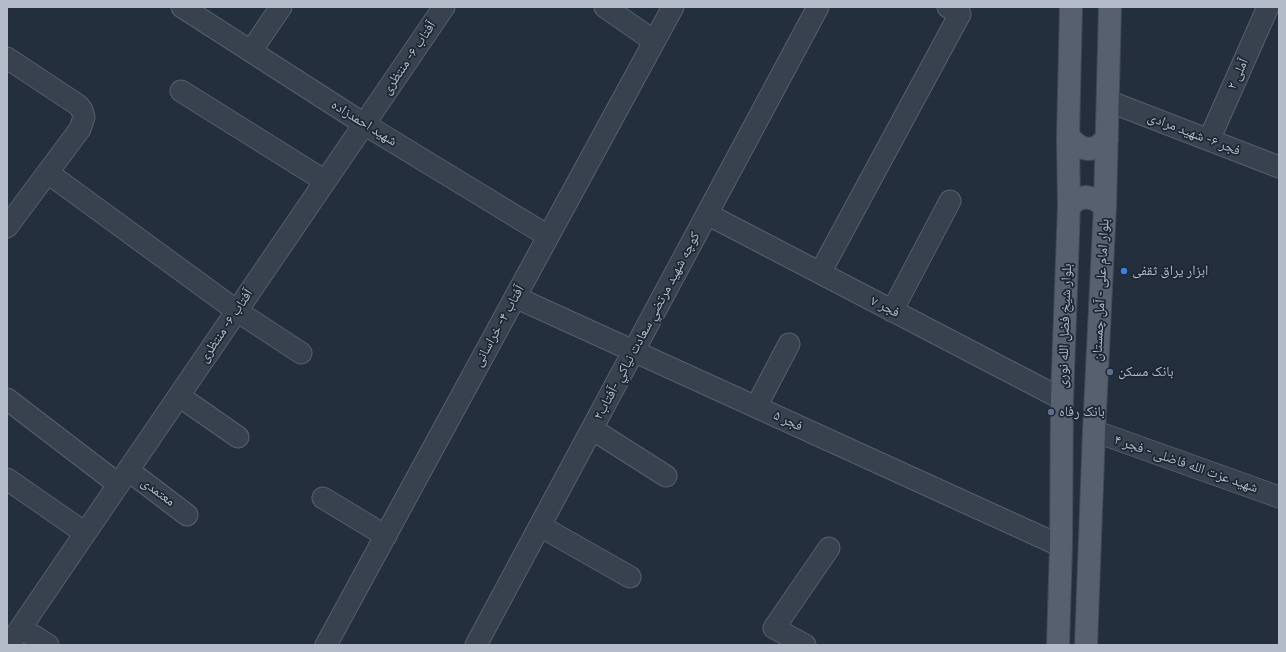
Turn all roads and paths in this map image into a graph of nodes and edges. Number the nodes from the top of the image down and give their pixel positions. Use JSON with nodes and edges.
{"nodes":[{"id":1,"x":182,"y":7,"type":"edge"},
{"id":2,"x":280,"y":7,"type":"edge"},
{"id":3,"x":444,"y":7,"type":"edge"},
{"id":4,"x":673,"y":7,"type":"edge"},
{"id":5,"x":818,"y":7,"type":"edge"},
{"id":6,"x":948,"y":7,"type":"edge"},
{"id":7,"x":1071,"y":7,"type":"edge"},
{"id":8,"x":1110,"y":7,"type":"edge"},
{"id":9,"x":1268,"y":7,"type":"edge"},
{"id":10,"x":605,"y":8,"type":"edge"},
{"id":11,"x":654,"y":41,"type":"junction"},
{"id":12,"x":251,"y":51,"type":"junction"},
{"id":13,"x":7,"y":58,"type":"edge"},
{"id":14,"x":181,"y":91,"type":"dead end"},
{"id":15,"x":1108,"y":101,"type":"junction"},
{"id":16,"x":364,"y":124,"type":"junction"},
{"id":17,"x":1068,"y":137,"type":"junction"},
{"id":18,"x":1107,"y":139,"type":"junction"},
{"id":19,"x":1209,"y":140,"type":"junction"},
{"id":20,"x":1279,"y":167,"type":"edge"},
{"id":21,"x":48,"y":173,"type":"junction"},
{"id":22,"x":325,"y":181,"type":"junction"},
{"id":23,"x":950,"y":202,"type":"dead end"},
{"id":24,"x":1069,"y":206,"type":"junction"},
{"id":25,"x":1105,"y":206,"type":"junction"},
{"id":26,"x":707,"y":214,"type":"junction"},
{"id":27,"x":7,"y":227,"type":"edge"},
{"id":28,"x":548,"y":236,"type":"junction"},
{"id":29,"x":820,"y":273,"type":"junction"},
{"id":30,"x":515,"y":297,"type":"junction"},
{"id":31,"x":237,"y":311,"type":"junction"},
{"id":32,"x":892,"y":311,"type":"junction"},
{"id":33,"x":789,"y":344,"type":"dead end"},
{"id":34,"x":634,"y":351,"type":"junction"},
{"id":35,"x":301,"y":352,"type":"dead end"},
{"id":36,"x":179,"y":396,"type":"junction"},
{"id":37,"x":7,"y":399,"type":"edge"},
{"id":38,"x":1062,"y":399,"type":"junction"},
{"id":39,"x":756,"y":407,"type":"junction"},
{"id":40,"x":592,"y":429,"type":"junction"},
{"id":41,"x":1094,"y":431,"type":"junction"},
{"id":42,"x":238,"y":437,"type":"dead end"},
{"id":43,"x":666,"y":476,"type":"dead end"},
{"id":44,"x":123,"y":477,"type":"junction"},
{"id":45,"x":7,"y":479,"type":"edge"},
{"id":46,"x":1279,"y":497,"type":"edge"},
{"id":47,"x":323,"y":498,"type":"dead end"},
{"id":48,"x":187,"y":515,"type":"dead end"},
{"id":49,"x":540,"y":526,"type":"junction"},
{"id":50,"x":85,"y":533,"type":"junction"},
{"id":51,"x":386,"y":536,"type":"junction"},
{"id":52,"x":1061,"y":546,"type":"junction"},
{"id":53,"x":829,"y":548,"type":"dead end"},
{"id":54,"x":630,"y":577,"type":"dead end"},
{"id":55,"x":15,"y":637,"type":"edge"},
{"id":56,"x":791,"y":642,"type":"edge"},
{"id":57,"x":48,"y":645,"type":"edge"},
{"id":58,"x":326,"y":645,"type":"edge"},
{"id":59,"x":476,"y":645,"type":"edge"},
{"id":60,"x":1058,"y":645,"type":"edge"},
{"id":61,"x":1086,"y":645,"type":"edge"}],
"edges":[{"from":1,"to":12,"type":"street","name":"شهید احمدزاده"},
{"from":2,"to":12,"type":"street"},
{"from":3,"to":16,"type":"street","name":"آفتاب ۶- منتظری"},
{"from":4,"to":11,"type":"street","name":"آفتاب ۴- خراسانی"},
{"from":5,"to":26,"type":"street","name":"كوچه شهيد مرتضي سعادت نياكي -آفتاب۲"},
{"from":6,"to":29,"type":"street"},
{"from":7,"to":17,"type":"main road","name":"بلوار شیخ فضل الله نوری"},
{"from":8,"to":15,"type":"main road","name":"بلوار امام علی - آمل چمستان"},
{"from":9,"to":19,"type":"street","name":"آملی ۲"},
{"from":10,"to":11,"type":"street"},
{"from":11,"to":28,"type":"street","name":"آفتاب ۴- خراسانی"},
{"from":12,"to":16,"type":"street","name":"شهید احمدزاده"},
{"from":13,"to":21,"type":"street"},
{"from":14,"to":22,"type":"street"},
{"from":15,"to":18,"type":"main road","name":"بلوار امام علی - آمل چمستان"},
{"from":15,"to":19,"type":"street","name":"فجر ۶- شهید مرادی"},
{"from":16,"to":22,"type":"street","name":"آفتاب ۶- منتظری"},
{"from":16,"to":28,"type":"street","name":"شهید احمدزاده"},
{"from":17,"to":18,"type":"main road"},
{"from":17,"to":24,"type":"main road","name":"بلوار شیخ فضل الله نوری"},
{"from":18,"to":25,"type":"main road","name":"بلوار امام علی - آمل چمستان"},
{"from":19,"to":20,"type":"street","name":"فجر ۶- شهید مرادی"},
{"from":21,"to":27,"type":"street"},
{"from":21,"to":31,"type":"street"},
{"from":22,"to":31,"type":"street","name":"آفتاب ۶- منتظری"},
{"from":23,"to":32,"type":"street"},
{"from":24,"to":25,"type":"main road"},
{"from":24,"to":38,"type":"main road","name":"بلوار شیخ فضل الله نوری"},
{"from":25,"to":41,"type":"main road","name":"بلوار امام علی - آمل چمستان"},
{"from":26,"to":29,"type":"street","name":"فجر ۷"},
{"from":26,"to":34,"type":"street","name":"كوچه شهيد مرتضي سعادت نياكي -آفتاب۲"},
{"from":28,"to":30,"type":"street","name":"آفتاب ۴- خراسانی"},
{"from":29,"to":32,"type":"street","name":"فجر ۷"},
{"from":30,"to":34,"type":"street","name":"فجر ۵"},
{"from":30,"to":51,"type":"street","name":"آفتاب ۴- خراسانی"},
{"from":31,"to":35,"type":"street"},
{"from":31,"to":36,"type":"street","name":"آفتاب ۶- منتظری"},
{"from":32,"to":38,"type":"street","name":"فجر ۷"},
{"from":33,"to":39,"type":"street"},
{"from":34,"to":39,"type":"street","name":"فجر ۵"},
{"from":34,"to":40,"type":"street","name":"كوچه شهيد مرتضي سعادت نياكي -آفتاب۲"},
{"from":36,"to":42,"type":"street"},
{"from":36,"to":44,"type":"street","name":"آفتاب ۶- منتظری"},
{"from":37,"to":44,"type":"street","name":"معتمدی"},
{"from":38,"to":52,"type":"main road","name":"بلوار شیخ فضل الله نوری"},
{"from":39,"to":52,"type":"street","name":"فجر ۵"},
{"from":40,"to":43,"type":"street"},
{"from":40,"to":49,"type":"street","name":"كوچه شهيد مرتضي سعادت نياكي -آفتاب۲"},
{"from":41,"to":46,"type":"street","name":"شهید عزت الله فاضلی - فجر ۴"},
{"from":41,"to":61,"type":"main road","name":"بلوار امام علی - آمل چمستان"},
{"from":44,"to":48,"type":"street","name":"معتمدی"},
{"from":44,"to":50,"type":"street","name":"آفتاب ۶- منتظری"},
{"from":45,"to":50,"type":"street"},
{"from":47,"to":51,"type":"street"},
{"from":49,"to":54,"type":"street"},
{"from":49,"to":59,"type":"street","name":"كوچه شهيد مرتضي سعادت نياكي -آفتاب۲"},
{"from":50,"to":55,"type":"street","name":"آفتاب ۶- منتظری"},
{"from":51,"to":58,"type":"street","name":"آفتاب ۴- خراسانی"},
{"from":52,"to":60,"type":"main road","name":"بلوار شیخ فضل الله نوری"},
{"from":53,"to":56,"type":"street"},
{"from":55,"to":57,"type":"street"}]}
